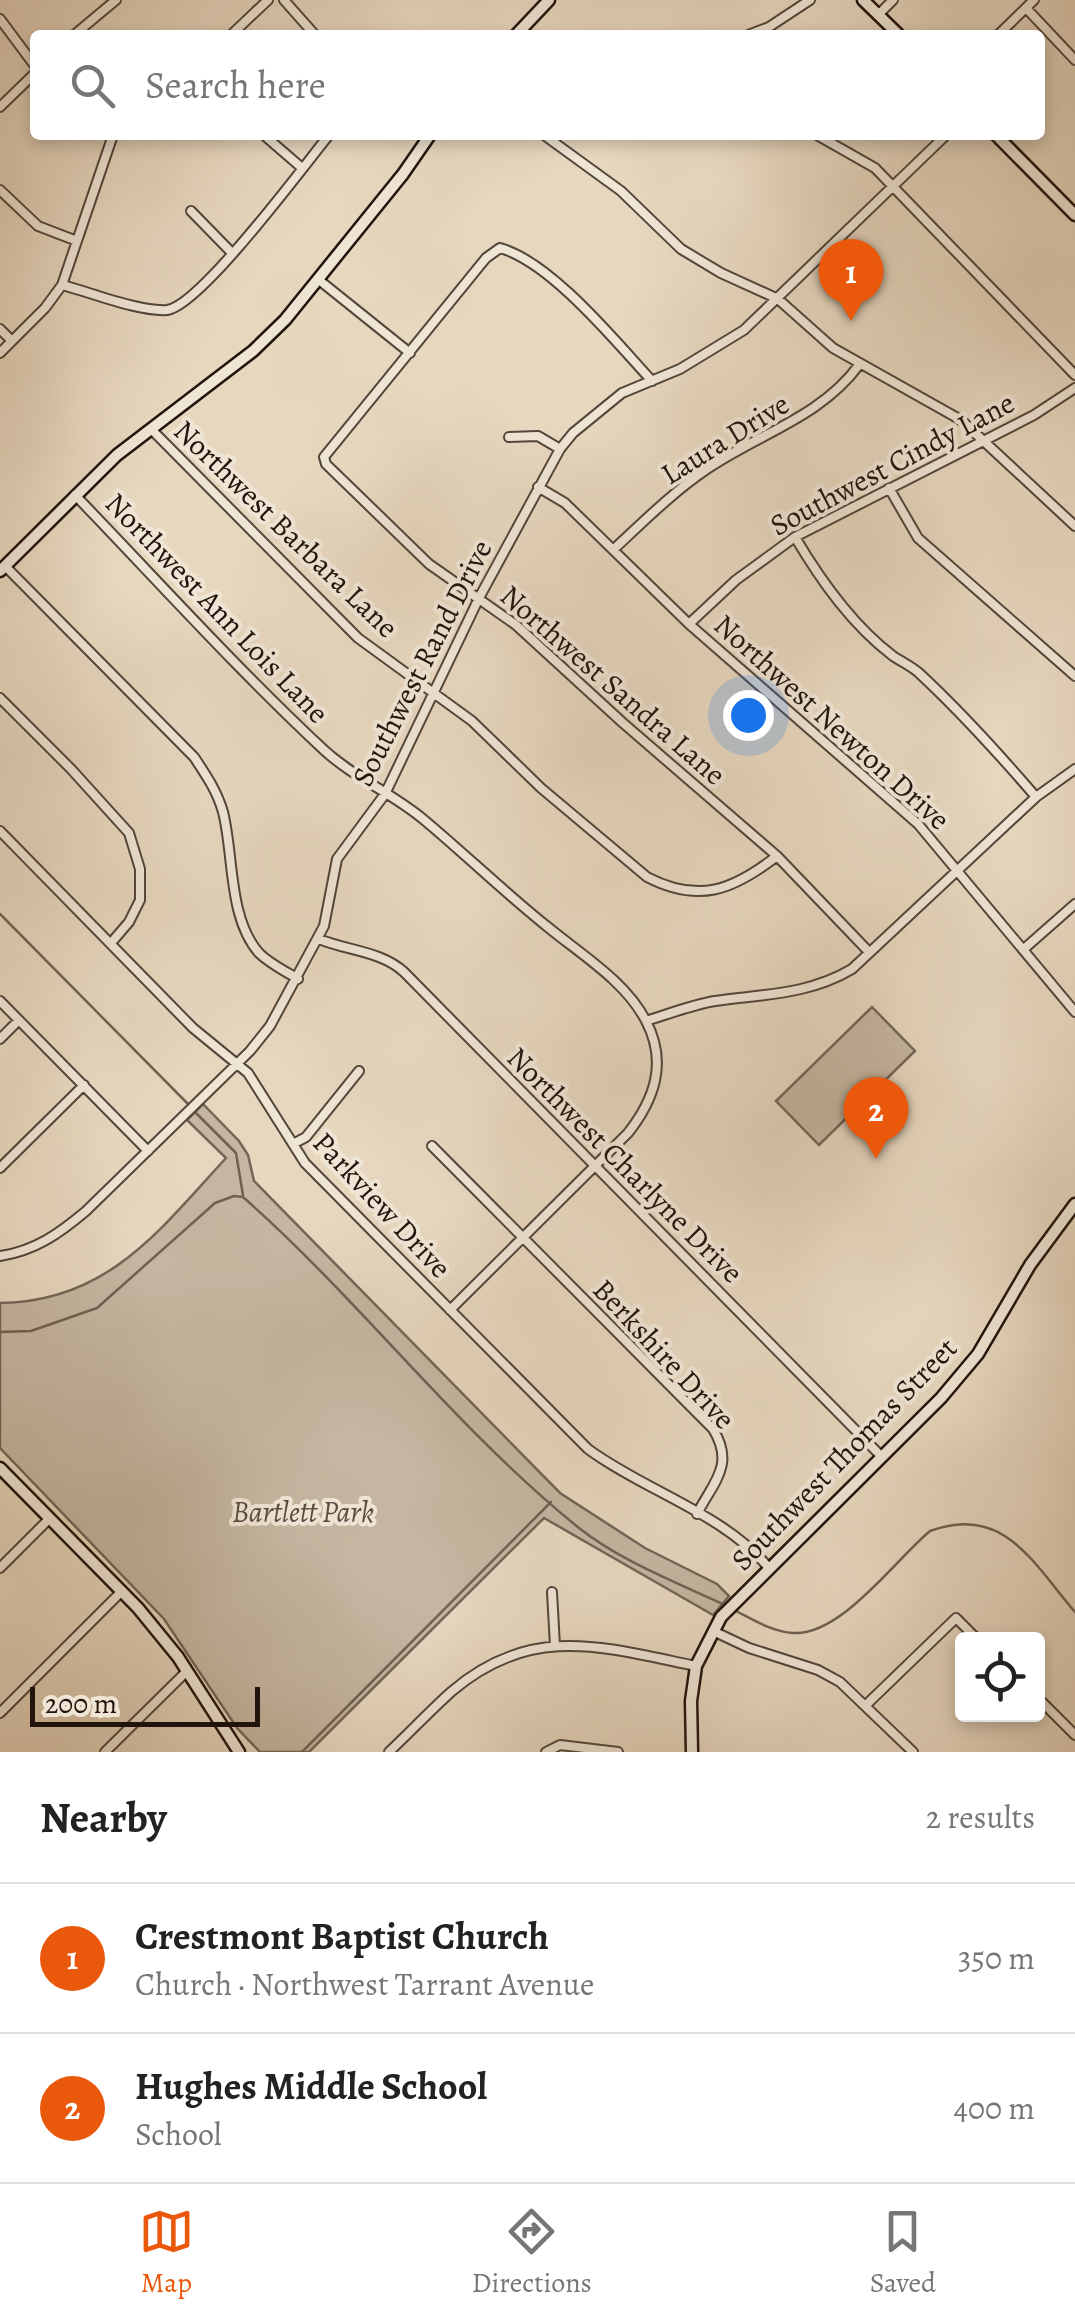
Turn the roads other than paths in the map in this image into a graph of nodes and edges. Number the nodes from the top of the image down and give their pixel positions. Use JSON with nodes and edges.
{"nodes":[{"id":1,"x":116,"y":0,"type":"edge"},
{"id":2,"x":268,"y":0,"type":"edge"},
{"id":3,"x":284,"y":0,"type":"edge"},
{"id":4,"x":810,"y":0,"type":"edge"},
{"id":5,"x":864,"y":0,"type":"edge"},
{"id":6,"x":1034,"y":0,"type":"edge"},
{"id":7,"x":544,"y":2,"type":"edge"},
{"id":8,"x":892,"y":2,"type":"edge"},
{"id":9,"x":1026,"y":8,"type":"junction"},
{"id":10,"x":878,"y":15,"type":"junction"},
{"id":11,"x":0,"y":19,"type":"edge"},
{"id":12,"x":80,"y":30,"type":"edge"},
{"id":13,"x":236,"y":30,"type":"edge"},
{"id":14,"x":311,"y":30,"type":"edge"},
{"id":15,"x":520,"y":30,"type":"edge"},
{"id":16,"x":761,"y":30,"type":"edge"},
{"id":17,"x":894,"y":30,"type":"edge"},
{"id":18,"x":1003,"y":30,"type":"edge"},
{"id":19,"x":1075,"y":60,"type":"edge"},
{"id":20,"x":30,"y":63,"type":"edge"},
{"id":21,"x":30,"y":75,"type":"edge"},
{"id":22,"x":0,"y":107,"type":"edge"},
{"id":23,"x":111,"y":140,"type":"edge"},
{"id":24,"x":270,"y":140,"type":"edge"},
{"id":25,"x":326,"y":140,"type":"edge"},
{"id":26,"x":422,"y":140,"type":"edge"},
{"id":27,"x":551,"y":140,"type":"edge"},
{"id":28,"x":827,"y":140,"type":"edge"},
{"id":29,"x":941,"y":140,"type":"edge"},
{"id":30,"x":1001,"y":140,"type":"edge"},
{"id":31,"x":302,"y":168,"type":"junction"},
{"id":32,"x":892,"y":186,"type":"junction"},
{"id":33,"x":0,"y":190,"type":"edge"},
{"id":34,"x":191,"y":211,"type":"dead end"},
{"id":35,"x":1075,"y":215,"type":"edge"},
{"id":36,"x":77,"y":241,"type":"junction"},
{"id":37,"x":232,"y":252,"type":"junction"},
{"id":38,"x":319,"y":280,"type":"junction"},
{"id":39,"x":62,"y":285,"type":"junction"},
{"id":40,"x":778,"y":299,"type":"junction"},
{"id":41,"x":0,"y":329,"type":"edge"},
{"id":42,"x":12,"y":341,"type":"junction"},
{"id":43,"x":0,"y":353,"type":"edge"},
{"id":44,"x":410,"y":353,"type":"junction"},
{"id":45,"x":859,"y":365,"type":"junction"},
{"id":46,"x":1075,"y":375,"type":"edge"},
{"id":47,"x":652,"y":381,"type":"junction"},
{"id":48,"x":1075,"y":388,"type":"edge"},
{"id":49,"x":152,"y":429,"type":"junction"},
{"id":50,"x":508,"y":437,"type":"dead end"},
{"id":51,"x":984,"y":441,"type":"junction"},
{"id":52,"x":560,"y":449,"type":"junction"},
{"id":53,"x":538,"y":486,"type":"junction"},
{"id":54,"x":889,"y":488,"type":"junction"},
{"id":55,"x":75,"y":495,"type":"junction"},
{"id":56,"x":1075,"y":526,"type":"edge"},
{"id":57,"x":796,"y":537,"type":"junction"},
{"id":58,"x":613,"y":550,"type":"junction"},
{"id":59,"x":2,"y":569,"type":"edge"},
{"id":60,"x":478,"y":598,"type":"junction"},
{"id":61,"x":688,"y":624,"type":"junction"},
{"id":62,"x":1075,"y":676,"type":"edge"},
{"id":63,"x":432,"y":691,"type":"junction"},
{"id":64,"x":0,"y":698,"type":"edge"},
{"id":65,"x":1075,"y":769,"type":"edge"},
{"id":66,"x":385,"y":794,"type":"junction"},
{"id":67,"x":1036,"y":797,"type":"junction"},
{"id":68,"x":0,"y":831,"type":"edge"},
{"id":69,"x":777,"y":856,"type":"junction"},
{"id":70,"x":958,"y":869,"type":"junction"},
{"id":71,"x":1075,"y":904,"type":"edge"},
{"id":72,"x":318,"y":939,"type":"junction"},
{"id":73,"x":111,"y":943,"type":"junction"},
{"id":74,"x":1025,"y":948,"type":"junction"},
{"id":75,"x":869,"y":952,"type":"junction"},
{"id":76,"x":298,"y":978,"type":"junction"},
{"id":77,"x":0,"y":1000,"type":"edge"},
{"id":78,"x":1075,"y":1012,"type":"edge"},
{"id":79,"x":19,"y":1020,"type":"junction"},
{"id":80,"x":646,"y":1022,"type":"junction"},
{"id":81,"x":0,"y":1040,"type":"edge"},
{"id":82,"x":236,"y":1064,"type":"junction"},
{"id":83,"x":359,"y":1071,"type":"dead end"},
{"id":84,"x":84,"y":1085,"type":"junction"},
{"id":85,"x":293,"y":1144,"type":"junction"},
{"id":86,"x":432,"y":1146,"type":"dead end"},
{"id":87,"x":148,"y":1151,"type":"junction"},
{"id":88,"x":595,"y":1166,"type":"junction"},
{"id":89,"x":0,"y":1168,"type":"edge"},
{"id":90,"x":1075,"y":1204,"type":"edge"},
{"id":91,"x":522,"y":1239,"type":"junction"},
{"id":92,"x":0,"y":1256,"type":"edge"},
{"id":93,"x":450,"y":1310,"type":"junction"},
{"id":94,"x":881,"y":1456,"type":"junction"},
{"id":95,"x":0,"y":1468,"type":"edge"},
{"id":96,"x":697,"y":1514,"type":"junction"},
{"id":97,"x":50,"y":1518,"type":"junction"},
{"id":98,"x":0,"y":1568,"type":"edge"},
{"id":99,"x":769,"y":1568,"type":"junction"},
{"id":100,"x":122,"y":1591,"type":"junction"},
{"id":101,"x":552,"y":1592,"type":"dead end"},
{"id":102,"x":713,"y":1631,"type":"junction"},
{"id":103,"x":970,"y":1632,"type":"edge"},
{"id":104,"x":555,"y":1646,"type":"junction"},
{"id":105,"x":696,"y":1666,"type":"junction"},
{"id":106,"x":186,"y":1672,"type":"junction"},
{"id":107,"x":866,"y":1705,"type":"junction"},
{"id":108,"x":1045,"y":1705,"type":"edge"},
{"id":109,"x":0,"y":1712,"type":"edge"},
{"id":110,"x":1075,"y":1736,"type":"edge"},
{"id":111,"x":106,"y":1752,"type":"edge"},
{"id":112,"x":239,"y":1752,"type":"edge"},
{"id":113,"x":390,"y":1752,"type":"edge"},
{"id":114,"x":546,"y":1752,"type":"edge"},
{"id":115,"x":618,"y":1752,"type":"edge"},
{"id":116,"x":692,"y":1752,"type":"edge"},
{"id":117,"x":913,"y":1752,"type":"edge"}],
"edges":[{"from":1,"to":12,"type":"street"},
{"from":2,"to":13,"type":"street"},
{"from":3,"to":14,"type":"street"},
{"from":4,"to":16,"type":"street"},
{"from":5,"to":10,"type":"street"},
{"from":6,"to":9,"type":"street"},
{"from":7,"to":15,"type":"street"},
{"from":8,"to":10,"type":"street"},
{"from":9,"to":18,"type":"street"},
{"from":9,"to":19,"type":"street"},
{"from":10,"to":17,"type":"street"},
{"from":11,"to":20,"type":"street"},
{"from":21,"to":22,"type":"street"},
{"from":23,"to":36,"type":"street"},
{"from":24,"to":31,"type":"street"},
{"from":25,"to":31,"type":"street"},
{"from":26,"to":38,"type":"street"},
{"from":27,"to":40,"type":"street"},
{"from":28,"to":32,"type":"street"},
{"from":29,"to":32,"type":"street","name":"Southwest Rand Drive"},
{"from":30,"to":35,"type":"street"},
{"from":31,"to":37,"type":"street"},
{"from":32,"to":40,"type":"street","name":"Southwest Rand Drive"},
{"from":32,"to":46,"type":"street"},
{"from":33,"to":36,"type":"street"},
{"from":34,"to":37,"type":"street"},
{"from":36,"to":39,"type":"street"},
{"from":37,"to":39,"type":"street"},
{"from":38,"to":44,"type":"street"},
{"from":38,"to":49,"type":"street"},
{"from":39,"to":42,"type":"street"},
{"from":40,"to":45,"type":"street"},
{"from":40,"to":47,"type":"street","name":"Southwest Rand Drive"},
{"from":41,"to":42,"type":"street"},
{"from":42,"to":43,"type":"street"},
{"from":44,"to":47,"type":"street"},
{"from":44,"to":60,"type":"street","name":"Northwest Sandra Lane"},
{"from":45,"to":51,"type":"street"},
{"from":45,"to":58,"type":"street","name":"Laura Drive"},
{"from":47,"to":52,"type":"street","name":"Southwest Rand Drive"},
{"from":48,"to":51,"type":"street","name":"Southwest Cindy Lane"},
{"from":49,"to":55,"type":"street"},
{"from":49,"to":63,"type":"street","name":"Northwest Barbara Lane"},
{"from":50,"to":52,"type":"street"},
{"from":51,"to":54,"type":"street","name":"Southwest Cindy Lane"},
{"from":51,"to":56,"type":"street"},
{"from":52,"to":53,"type":"street","name":"Southwest Rand Drive"},
{"from":53,"to":58,"type":"street","name":"Northwest Newton Drive"},
{"from":53,"to":60,"type":"street","name":"Southwest Rand Drive"},
{"from":54,"to":57,"type":"street","name":"Southwest Cindy Lane"},
{"from":54,"to":62,"type":"street"},
{"from":55,"to":59,"type":"street"},
{"from":55,"to":66,"type":"street","name":"Northwest Ann Lois Lane"},
{"from":57,"to":61,"type":"street","name":"Southwest Cindy Lane"},
{"from":57,"to":67,"type":"street"},
{"from":58,"to":61,"type":"street","name":"Northwest Newton Drive"},
{"from":59,"to":76,"type":"street"},
{"from":60,"to":63,"type":"street","name":"Southwest Rand Drive"},
{"from":60,"to":69,"type":"street","name":"Northwest Sandra Lane"},
{"from":61,"to":70,"type":"street","name":"Northwest Newton Drive"},
{"from":63,"to":66,"type":"street","name":"Southwest Rand Drive"},
{"from":63,"to":69,"type":"street","name":"Northwest Barbara Lane"},
{"from":64,"to":73,"type":"street"},
{"from":65,"to":67,"type":"street"},
{"from":66,"to":72,"type":"street","name":"Southwest Rand Drive"},
{"from":66,"to":80,"type":"street","name":"Northwest Ann Lois Lane"},
{"from":67,"to":70,"type":"street"},
{"from":68,"to":73,"type":"street","name":"Parkview Drive"},
{"from":69,"to":75,"type":"street","name":"Northwest Sandra Lane"},
{"from":70,"to":74,"type":"street","name":"Northwest Newton Drive"},
{"from":70,"to":75,"type":"street"},
{"from":71,"to":74,"type":"street"},
{"from":72,"to":76,"type":"street","name":"Southwest Rand Drive"},
{"from":72,"to":88,"type":"street","name":"Northwest Charlyne Drive"},
{"from":73,"to":82,"type":"street","name":"Parkview Drive"},
{"from":74,"to":78,"type":"street","name":"Northwest Newton Drive"},
{"from":75,"to":80,"type":"street"},
{"from":76,"to":82,"type":"street","name":"Southwest Rand Drive"},
{"from":77,"to":79,"type":"street"},
{"from":79,"to":81,"type":"street"},
{"from":79,"to":84,"type":"street"},
{"from":80,"to":88,"type":"street"},
{"from":82,"to":85,"type":"street","name":"Parkview Drive"},
{"from":82,"to":87,"type":"street","name":"Southwest Rand Drive"},
{"from":83,"to":85,"type":"street"},
{"from":84,"to":87,"type":"street"},
{"from":84,"to":89,"type":"street"},
{"from":85,"to":93,"type":"street","name":"Parkview Drive"},
{"from":86,"to":91,"type":"street","name":"Berkshire Drive"},
{"from":87,"to":92,"type":"street","name":"Southwest Rand Drive"},
{"from":88,"to":91,"type":"street"},
{"from":88,"to":94,"type":"street","name":"Northwest Charlyne Drive"},
{"from":90,"to":94,"type":"street","name":"Southwest Thomas Street"},
{"from":91,"to":93,"type":"street"},
{"from":91,"to":96,"type":"street","name":"Berkshire Drive"},
{"from":93,"to":96,"type":"street","name":"Parkview Drive"},
{"from":94,"to":99,"type":"street","name":"Southwest Thomas Street"},
{"from":95,"to":97,"type":"street"},
{"from":96,"to":99,"type":"street","name":"Parkview Drive"},
{"from":97,"to":98,"type":"street"},
{"from":97,"to":100,"type":"street"},
{"from":99,"to":102,"type":"street","name":"Southwest Thomas Street"},
{"from":100,"to":106,"type":"street"},
{"from":100,"to":109,"type":"street"},
{"from":101,"to":104,"type":"street"},
{"from":102,"to":105,"type":"street","name":"Southwest Thomas Street"},
{"from":102,"to":107,"type":"street"},
{"from":103,"to":107,"type":"street"},
{"from":104,"to":105,"type":"street"},
{"from":104,"to":113,"type":"street"},
{"from":105,"to":116,"type":"street","name":"Southwest Thomas Street"},
{"from":106,"to":111,"type":"street"},
{"from":106,"to":112,"type":"street"},
{"from":107,"to":117,"type":"street"},
{"from":108,"to":110,"type":"street"},
{"from":114,"to":115,"type":"street"}]}
